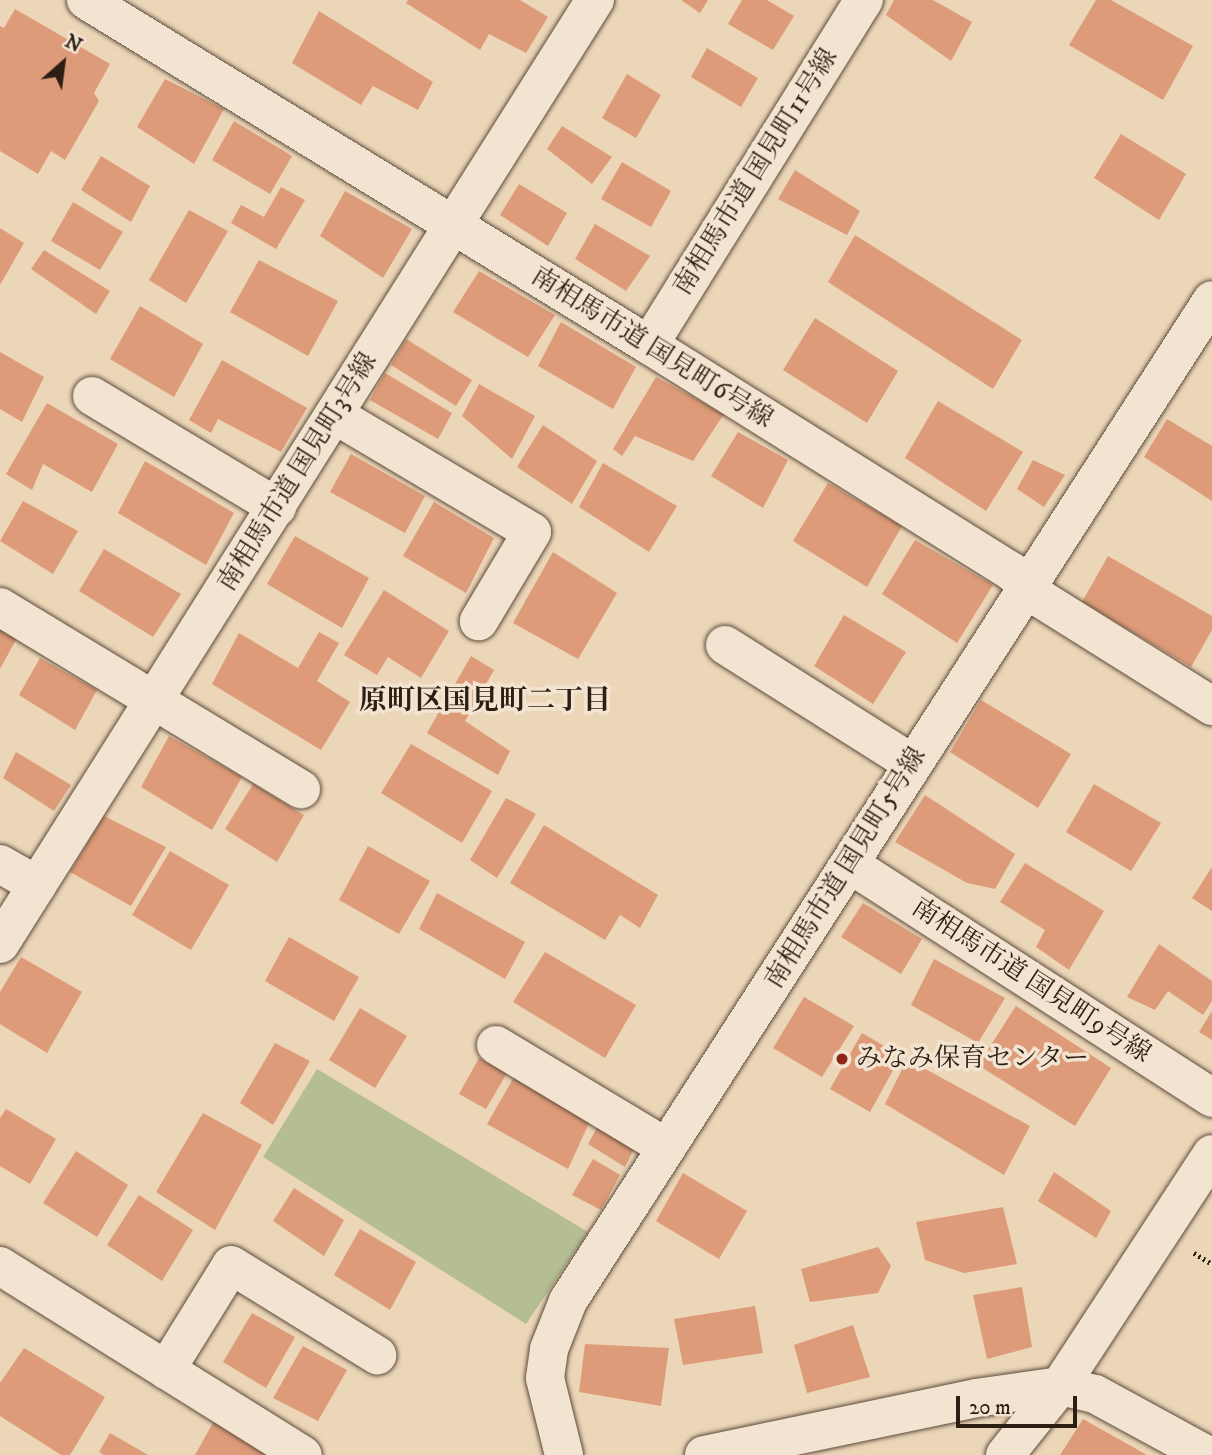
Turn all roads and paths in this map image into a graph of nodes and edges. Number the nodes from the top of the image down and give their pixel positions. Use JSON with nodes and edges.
{"nodes":[{"id":1,"x":86,"y":0,"type":"edge"},
{"id":2,"x":595,"y":0,"type":"edge"},
{"id":3,"x":864,"y":0,"type":"edge"},
{"id":4,"x":454,"y":227,"type":"junction"},
{"id":5,"x":1212,"y":300,"type":"edge"},
{"id":6,"x":649,"y":345,"type":"junction"},
{"id":7,"x":92,"y":396,"type":"dead end"},
{"id":8,"x":335,"y":415,"type":"junction"},
{"id":9,"x":277,"y":507,"type":"junction"},
{"id":10,"x":1026,"y":585,"type":"junction"},
{"id":11,"x":0,"y":607,"type":"edge"},
{"id":12,"x":479,"y":621,"type":"dead end"},
{"id":13,"x":725,"y":645,"type":"dead end"},
{"id":14,"x":153,"y":701,"type":"junction"},
{"id":15,"x":1212,"y":706,"type":"edge"},
{"id":16,"x":912,"y":763,"type":"junction"},
{"id":17,"x":301,"y":789,"type":"dead end"},
{"id":18,"x":0,"y":864,"type":"edge"},
{"id":19,"x":851,"y":865,"type":"junction"},
{"id":20,"x":37,"y":885,"type":"junction"},
{"id":21,"x":0,"y":944,"type":"edge"},
{"id":22,"x":496,"y":1045,"type":"dead end"},
{"id":23,"x":1212,"y":1098,"type":"edge"},
{"id":24,"x":666,"y":1147,"type":"junction"},
{"id":25,"x":1212,"y":1154,"type":"edge"},
{"id":26,"x":0,"y":1266,"type":"edge"},
{"id":27,"x":377,"y":1355,"type":"dead end"},
{"id":28,"x":166,"y":1370,"type":"junction"},
{"id":29,"x":1060,"y":1387,"type":"junction"},
{"id":30,"x":303,"y":1455,"type":"edge"},
{"id":31,"x":564,"y":1455,"type":"edge"},
{"id":32,"x":704,"y":1455,"type":"edge"},
{"id":33,"x":1005,"y":1455,"type":"edge"},
{"id":34,"x":1208,"y":1455,"type":"edge"}],
"edges":[{"from":1,"to":4,"type":"street","name":"南相馬市道 国見町6号線"},
{"from":2,"to":4,"type":"street","name":"南相馬市道 国見町3号線"},
{"from":3,"to":6,"type":"street","name":"南相馬市道 国見町11号線"},
{"from":4,"to":6,"type":"street","name":"南相馬市道 国見町6号線"},
{"from":4,"to":8,"type":"street","name":"南相馬市道 国見町3号線"},
{"from":5,"to":10,"type":"street","name":"南相馬市道 国見町5号線"},
{"from":6,"to":10,"type":"street","name":"南相馬市道 国見町6号線"},
{"from":7,"to":9,"type":"street"},
{"from":8,"to":9,"type":"street","name":"南相馬市道 国見町3号線"},
{"from":8,"to":12,"type":"street"},
{"from":9,"to":14,"type":"street","name":"南相馬市道 国見町3号線"},
{"from":10,"to":15,"type":"street","name":"南相馬市道 国見町6号線"},
{"from":10,"to":16,"type":"street","name":"南相馬市道 国見町5号線"},
{"from":11,"to":14,"type":"street"},
{"from":13,"to":16,"type":"street"},
{"from":14,"to":17,"type":"street"},
{"from":14,"to":20,"type":"street","name":"南相馬市道 国見町3号線"},
{"from":16,"to":19,"type":"street","name":"南相馬市道 国見町5号線"},
{"from":18,"to":20,"type":"street"},
{"from":19,"to":23,"type":"street","name":"南相馬市道 国見町9号線"},
{"from":19,"to":24,"type":"street","name":"南相馬市道 国見町5号線"},
{"from":20,"to":21,"type":"street","name":"南相馬市道 国見町3号線"},
{"from":22,"to":24,"type":"street"},
{"from":24,"to":31,"type":"street","name":"南相馬市道 国見町5号線"},
{"from":25,"to":29,"type":"street"},
{"from":26,"to":28,"type":"street"},
{"from":27,"to":28,"type":"street"},
{"from":28,"to":30,"type":"street"},
{"from":29,"to":32,"type":"street"},
{"from":29,"to":33,"type":"street"},
{"from":29,"to":34,"type":"street"}]}
